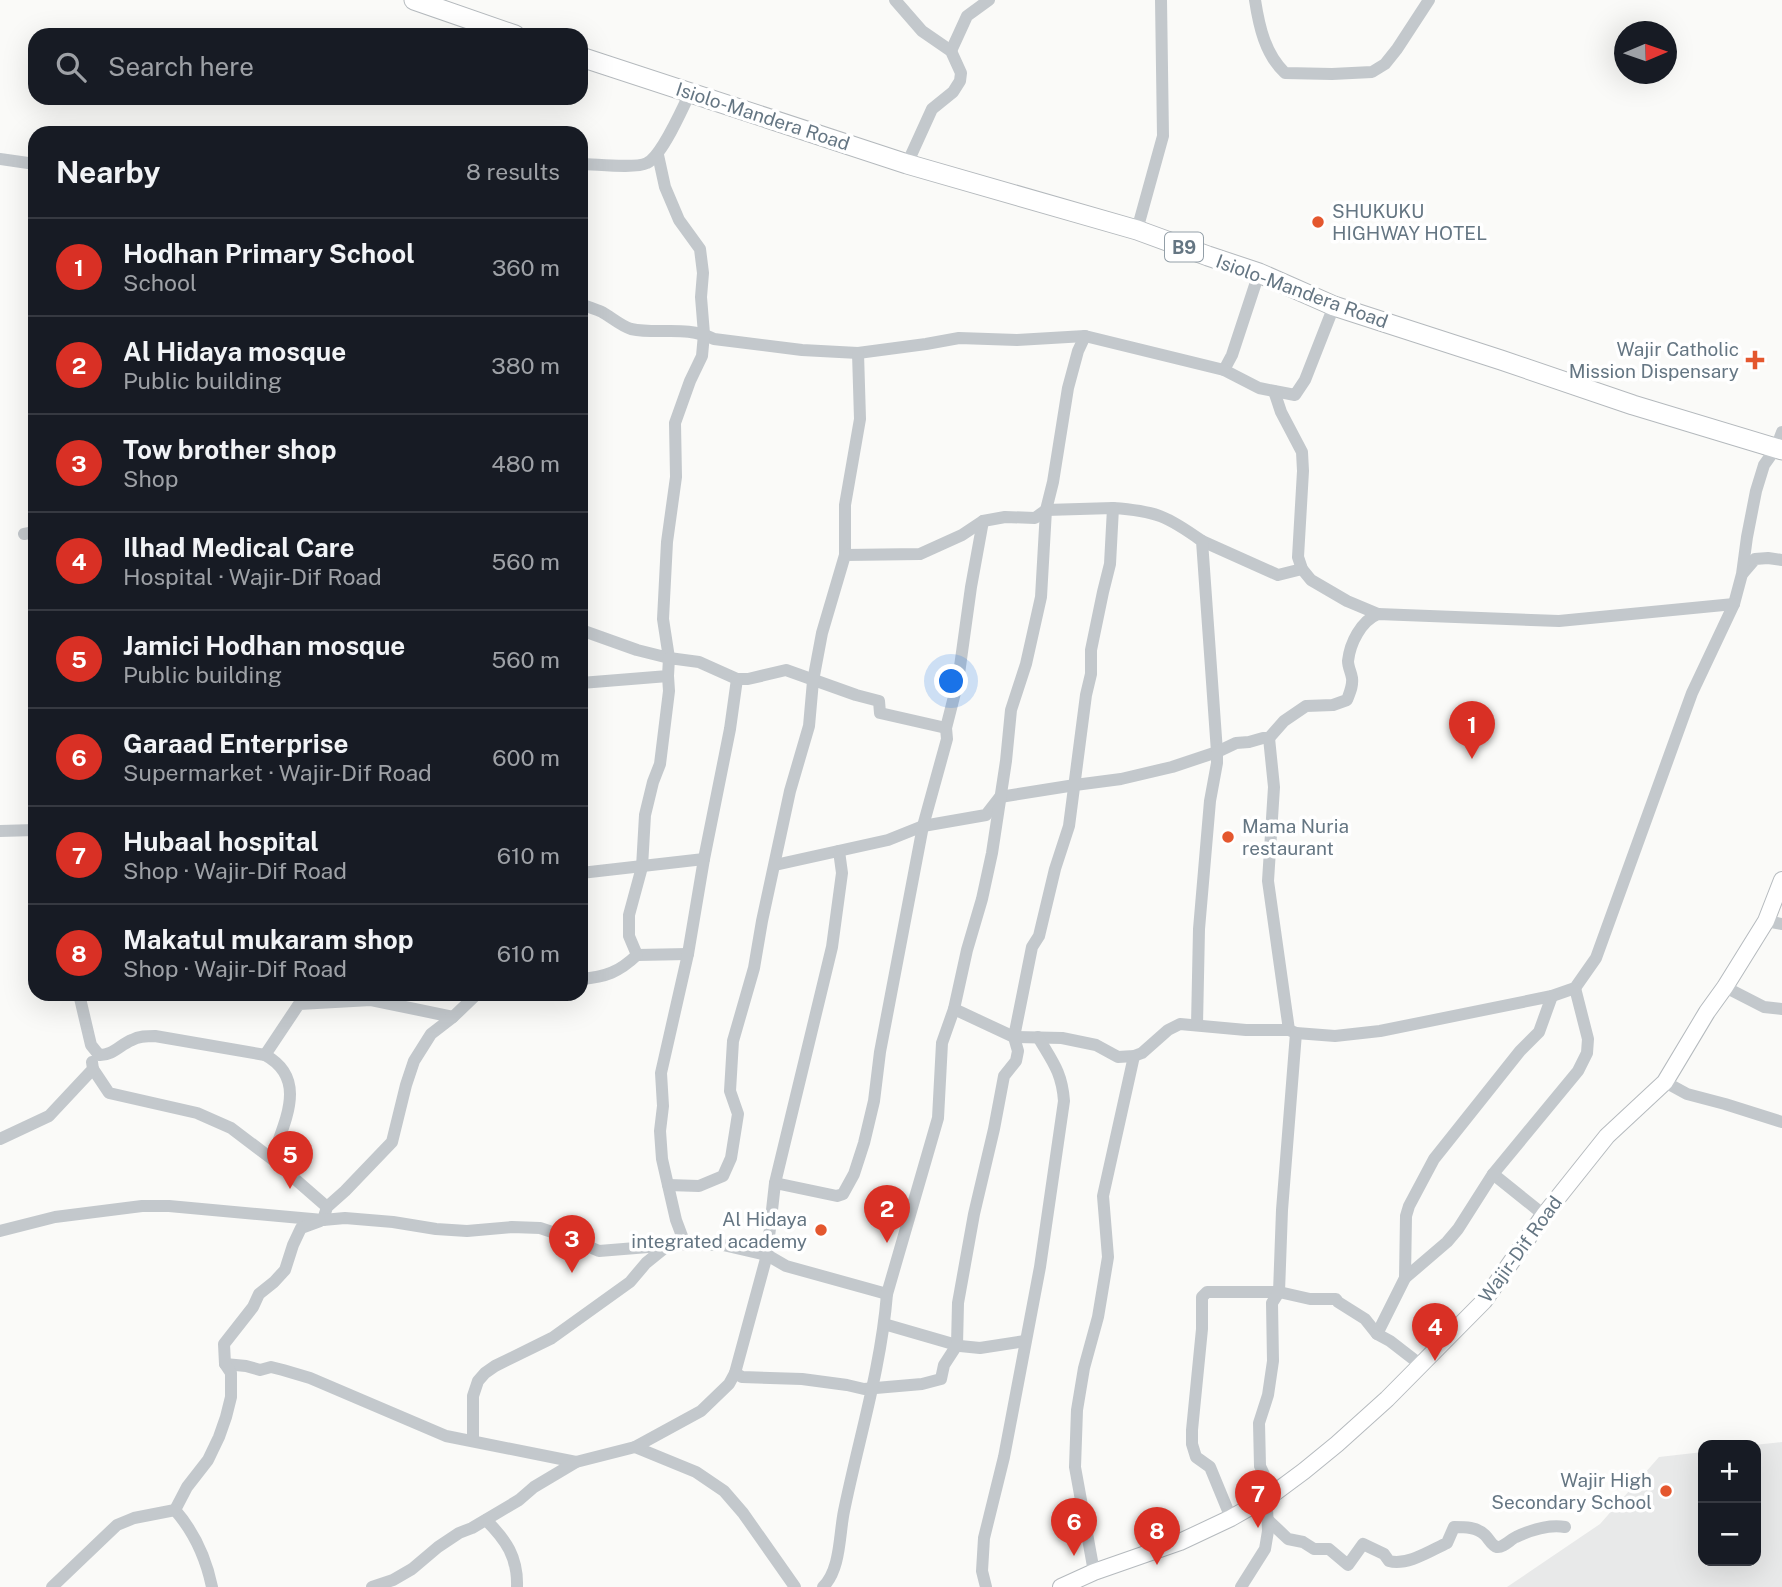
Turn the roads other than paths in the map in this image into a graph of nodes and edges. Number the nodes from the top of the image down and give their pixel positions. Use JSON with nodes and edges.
{"nodes":[{"id":1,"x":414,"y":0,"type":"edge"},
{"id":2,"x":895,"y":0,"type":"edge"},
{"id":3,"x":989,"y":0,"type":"edge"},
{"id":4,"x":1161,"y":0,"type":"edge"},
{"id":5,"x":1255,"y":0,"type":"edge"},
{"id":6,"x":1429,"y":0,"type":"edge"},
{"id":7,"x":495,"y":28,"type":"edge"},
{"id":8,"x":950,"y":51,"type":"junction"},
{"id":9,"x":588,"y":59,"type":"edge"},
{"id":10,"x":690,"y":93,"type":"junction"},
{"id":11,"x":658,"y":155,"type":"junction"},
{"id":12,"x":0,"y":159,"type":"edge"},
{"id":13,"x":28,"y":163,"type":"edge"},
{"id":14,"x":588,"y":164,"type":"edge"},
{"id":15,"x":907,"y":164,"type":"junction"},
{"id":16,"x":1137,"y":230,"type":"junction"},
{"id":17,"x":1259,"y":273,"type":"junction"},
{"id":18,"x":588,"y":306,"type":"edge"},
{"id":19,"x":1334,"y":306,"type":"junction"},
{"id":20,"x":704,"y":334,"type":"junction"},
{"id":21,"x":1085,"y":336,"type":"junction"},
{"id":22,"x":858,"y":353,"type":"junction"},
{"id":23,"x":1224,"y":370,"type":"junction"},
{"id":24,"x":1274,"y":391,"type":"junction"},
{"id":25,"x":1780,"y":443,"type":"edge"},
{"id":26,"x":1113,"y":508,"type":"junction"},
{"id":27,"x":1045,"y":510,"type":"junction"},
{"id":28,"x":983,"y":521,"type":"junction"},
{"id":29,"x":1202,"y":541,"type":"junction"},
{"id":30,"x":845,"y":555,"type":"junction"},
{"id":31,"x":1782,"y":560,"type":"edge"},
{"id":32,"x":1302,"y":569,"type":"junction"},
{"id":33,"x":1742,"y":574,"type":"junction"},
{"id":34,"x":1734,"y":604,"type":"junction"},
{"id":35,"x":1377,"y":614,"type":"junction"},
{"id":36,"x":588,"y":632,"type":"edge"},
{"id":37,"x":669,"y":658,"type":"junction"},
{"id":38,"x":668,"y":676,"type":"junction"},
{"id":39,"x":737,"y":679,"type":"junction"},
{"id":40,"x":813,"y":681,"type":"junction"},
{"id":41,"x":588,"y":682,"type":"edge"},
{"id":42,"x":946,"y":728,"type":"junction"},
{"id":43,"x":1269,"y":738,"type":"junction"},
{"id":44,"x":1217,"y":752,"type":"junction"},
{"id":45,"x":1075,"y":785,"type":"junction"},
{"id":46,"x":1000,"y":797,"type":"junction"},
{"id":47,"x":923,"y":826,"type":"junction"},
{"id":48,"x":28,"y":830,"type":"edge"},
{"id":49,"x":0,"y":831,"type":"edge"},
{"id":50,"x":839,"y":850,"type":"junction"},
{"id":51,"x":704,"y":859,"type":"junction"},
{"id":52,"x":775,"y":865,"type":"junction"},
{"id":53,"x":642,"y":867,"type":"junction"},
{"id":54,"x":588,"y":872,"type":"edge"},
{"id":55,"x":1782,"y":880,"type":"edge"},
{"id":56,"x":1774,"y":923,"type":"edge"},
{"id":57,"x":688,"y":954,"type":"junction"},
{"id":58,"x":637,"y":955,"type":"junction"},
{"id":59,"x":588,"y":978,"type":"edge"},
{"id":60,"x":1725,"y":987,"type":"junction"},
{"id":61,"x":1575,"y":988,"type":"junction"},
{"id":62,"x":1552,"y":996,"type":"junction"},
{"id":63,"x":81,"y":1001,"type":"edge"},
{"id":64,"x":81,"y":1001,"type":"edge"},
{"id":65,"x":353,"y":1001,"type":"edge"},
{"id":66,"x":376,"y":1001,"type":"edge"},
{"id":67,"x":470,"y":1001,"type":"edge"},
{"id":68,"x":954,"y":1009,"type":"junction"},
{"id":69,"x":1782,"y":1009,"type":"edge"},
{"id":70,"x":453,"y":1017,"type":"junction"},
{"id":71,"x":1197,"y":1025,"type":"junction"},
{"id":72,"x":1292,"y":1032,"type":"junction"},
{"id":73,"x":1014,"y":1037,"type":"junction"},
{"id":74,"x":1038,"y":1037,"type":"junction"},
{"id":75,"x":265,"y":1055,"type":"junction"},
{"id":76,"x":1134,"y":1056,"type":"junction"},
{"id":77,"x":93,"y":1069,"type":"junction"},
{"id":78,"x":1665,"y":1082,"type":"junction"},
{"id":79,"x":1782,"y":1122,"type":"edge"},
{"id":80,"x":0,"y":1139,"type":"edge"},
{"id":81,"x":272,"y":1159,"type":"junction"},
{"id":82,"x":1493,"y":1174,"type":"junction"},
{"id":83,"x":775,"y":1182,"type":"junction"},
{"id":84,"x":668,"y":1185,"type":"junction"},
{"id":85,"x":325,"y":1213,"type":"junction"},
{"id":86,"x":1544,"y":1215,"type":"junction"},
{"id":87,"x":0,"y":1231,"type":"edge"},
{"id":88,"x":685,"y":1244,"type":"junction"},
{"id":89,"x":668,"y":1246,"type":"junction"},
{"id":90,"x":767,"y":1255,"type":"junction"},
{"id":91,"x":1405,"y":1278,"type":"junction"},
{"id":92,"x":1279,"y":1292,"type":"junction"},
{"id":93,"x":887,"y":1294,"type":"junction"},
{"id":94,"x":884,"y":1325,"type":"junction"},
{"id":95,"x":1377,"y":1334,"type":"junction"},
{"id":96,"x":1025,"y":1341,"type":"junction"},
{"id":97,"x":957,"y":1345,"type":"junction"},
{"id":98,"x":225,"y":1364,"type":"junction"},
{"id":99,"x":1421,"y":1365,"type":"junction"},
{"id":100,"x":735,"y":1373,"type":"junction"},
{"id":101,"x":873,"y":1388,"type":"junction"},
{"id":102,"x":473,"y":1441,"type":"junction"},
{"id":103,"x":635,"y":1447,"type":"junction"},
{"id":104,"x":576,"y":1462,"type":"junction"},
{"id":105,"x":1273,"y":1494,"type":"junction"},
{"id":106,"x":175,"y":1510,"type":"junction"},
{"id":107,"x":1231,"y":1518,"type":"junction"},
{"id":108,"x":486,"y":1520,"type":"junction"},
{"id":109,"x":1268,"y":1520,"type":"junction"},
{"id":110,"x":1565,"y":1527,"type":"dead end"},
{"id":111,"x":1094,"y":1572,"type":"junction"},
{"id":112,"x":52,"y":1587,"type":"edge"},
{"id":113,"x":212,"y":1587,"type":"edge"},
{"id":114,"x":372,"y":1587,"type":"edge"},
{"id":115,"x":517,"y":1587,"type":"edge"},
{"id":116,"x":795,"y":1587,"type":"edge"},
{"id":117,"x":822,"y":1587,"type":"edge"},
{"id":118,"x":986,"y":1587,"type":"edge"},
{"id":119,"x":1061,"y":1587,"type":"edge"},
{"id":120,"x":1241,"y":1587,"type":"edge"}],
"edges":[{"from":1,"to":7,"type":"highway"},
{"from":2,"to":8,"type":"street"},
{"from":3,"to":8,"type":"street"},
{"from":4,"to":16,"type":"street"},
{"from":5,"to":6,"type":"street"},
{"from":8,"to":15,"type":"street"},
{"from":9,"to":10,"type":"highway","name":"Isiolo-Mandera Road","number":"B9"},
{"from":10,"to":11,"type":"street"},
{"from":10,"to":15,"type":"highway","name":"Isiolo-Mandera Road","number":"B9"},
{"from":11,"to":14,"type":"street"},
{"from":11,"to":20,"type":"street"},
{"from":12,"to":13,"type":"street"},
{"from":15,"to":16,"type":"highway","name":"Isiolo-Mandera Road","number":"B9"},
{"from":16,"to":17,"type":"highway","name":"Isiolo-Mandera Road","number":"B9"},
{"from":17,"to":19,"type":"highway","name":"Isiolo-Mandera Road","number":"B9"},
{"from":17,"to":23,"type":"street"},
{"from":18,"to":20,"type":"street"},
{"from":19,"to":24,"type":"street"},
{"from":19,"to":25,"type":"highway","name":"Isiolo-Mandera Road","number":"B9"},
{"from":20,"to":22,"type":"street"},
{"from":20,"to":37,"type":"street"},
{"from":21,"to":22,"type":"street"},
{"from":21,"to":23,"type":"street"},
{"from":21,"to":27,"type":"street"},
{"from":22,"to":30,"type":"street"},
{"from":23,"to":24,"type":"street"},
{"from":24,"to":32,"type":"street"},
{"from":25,"to":33,"type":"street"},
{"from":26,"to":27,"type":"street"},
{"from":26,"to":29,"type":"street"},
{"from":26,"to":45,"type":"street"},
{"from":27,"to":28,"type":"street"},
{"from":27,"to":46,"type":"street"},
{"from":28,"to":30,"type":"street"},
{"from":28,"to":42,"type":"street"},
{"from":29,"to":32,"type":"street"},
{"from":29,"to":44,"type":"street"},
{"from":30,"to":40,"type":"street"},
{"from":31,"to":33,"type":"street"},
{"from":32,"to":35,"type":"street"},
{"from":33,"to":34,"type":"street"},
{"from":34,"to":35,"type":"street"},
{"from":34,"to":61,"type":"street"},
{"from":35,"to":43,"type":"street"},
{"from":36,"to":37,"type":"street"},
{"from":37,"to":38,"type":"street"},
{"from":37,"to":39,"type":"street"},
{"from":38,"to":41,"type":"street"},
{"from":38,"to":53,"type":"street"},
{"from":39,"to":40,"type":"street"},
{"from":39,"to":51,"type":"street"},
{"from":40,"to":42,"type":"street"},
{"from":40,"to":52,"type":"street"},
{"from":42,"to":47,"type":"street"},
{"from":43,"to":44,"type":"street"},
{"from":43,"to":72,"type":"street"},
{"from":44,"to":45,"type":"street"},
{"from":44,"to":71,"type":"street"},
{"from":45,"to":46,"type":"street"},
{"from":45,"to":73,"type":"street"},
{"from":46,"to":47,"type":"street"},
{"from":46,"to":68,"type":"street"},
{"from":47,"to":50,"type":"street"},
{"from":47,"to":83,"type":"street"},
{"from":48,"to":49,"type":"street"},
{"from":50,"to":52,"type":"street"},
{"from":50,"to":83,"type":"street"},
{"from":51,"to":53,"type":"street"},
{"from":51,"to":57,"type":"street"},
{"from":52,"to":84,"type":"street"},
{"from":53,"to":54,"type":"street"},
{"from":53,"to":58,"type":"street"},
{"from":55,"to":56,"type":"main road","name":"Wajir-Dif Road"},
{"from":56,"to":60,"type":"main road","name":"Wajir-Dif Road"},
{"from":57,"to":58,"type":"street"},
{"from":57,"to":84,"type":"street"},
{"from":58,"to":59,"type":"street"},
{"from":60,"to":69,"type":"street"},
{"from":60,"to":78,"type":"main road","name":"Wajir-Dif Road"},
{"from":61,"to":62,"type":"street"},
{"from":61,"to":82,"type":"street"},
{"from":62,"to":72,"type":"street"},
{"from":62,"to":91,"type":"street"},
{"from":63,"to":75,"type":"street"},
{"from":64,"to":77,"type":"street"},
{"from":65,"to":75,"type":"street"},
{"from":66,"to":70,"type":"street"},
{"from":67,"to":70,"type":"street"},
{"from":68,"to":73,"type":"street"},
{"from":68,"to":93,"type":"street"},
{"from":70,"to":85,"type":"street"},
{"from":71,"to":72,"type":"street"},
{"from":71,"to":76,"type":"street"},
{"from":72,"to":92,"type":"street"},
{"from":73,"to":74,"type":"street"},
{"from":73,"to":97,"type":"street"},
{"from":74,"to":76,"type":"street"},
{"from":74,"to":96,"type":"street"},
{"from":75,"to":81,"type":"street"},
{"from":76,"to":111,"type":"street"},
{"from":77,"to":80,"type":"street"},
{"from":77,"to":81,"type":"street"},
{"from":78,"to":79,"type":"street"},
{"from":78,"to":86,"type":"main road","name":"Wajir-Dif Road"},
{"from":81,"to":85,"type":"street"},
{"from":82,"to":86,"type":"street"},
{"from":82,"to":91,"type":"street"},
{"from":83,"to":90,"type":"street"},
{"from":84,"to":88,"type":"street"},
{"from":85,"to":87,"type":"street"},
{"from":85,"to":89,"type":"street"},
{"from":85,"to":98,"type":"street"},
{"from":86,"to":99,"type":"main road","name":"Wajir-Dif Road"},
{"from":88,"to":89,"type":"street"},
{"from":88,"to":90,"type":"street"},
{"from":89,"to":102,"type":"street"},
{"from":90,"to":93,"type":"street"},
{"from":90,"to":100,"type":"street"},
{"from":91,"to":95,"type":"street"},
{"from":92,"to":95,"type":"street"},
{"from":92,"to":105,"type":"street"},
{"from":92,"to":107,"type":"street"},
{"from":93,"to":94,"type":"street"},
{"from":94,"to":97,"type":"street"},
{"from":94,"to":101,"type":"street"},
{"from":95,"to":99,"type":"street"},
{"from":96,"to":97,"type":"street"},
{"from":96,"to":118,"type":"street"},
{"from":97,"to":101,"type":"street"},
{"from":98,"to":102,"type":"street"},
{"from":98,"to":106,"type":"street"},
{"from":99,"to":105,"type":"main road","name":"Wajir-Dif Road"},
{"from":100,"to":101,"type":"street"},
{"from":100,"to":103,"type":"street"},
{"from":101,"to":117,"type":"street"},
{"from":102,"to":104,"type":"street"},
{"from":103,"to":104,"type":"street"},
{"from":103,"to":116,"type":"street"},
{"from":104,"to":108,"type":"street"},
{"from":105,"to":107,"type":"main road","name":"Wajir-Dif Road"},
{"from":105,"to":109,"type":"street"},
{"from":106,"to":112,"type":"street"},
{"from":106,"to":113,"type":"street"},
{"from":107,"to":111,"type":"main road","name":"Wajir-Dif Road"},
{"from":108,"to":114,"type":"street"},
{"from":108,"to":115,"type":"street"},
{"from":109,"to":110,"type":"street"},
{"from":109,"to":120,"type":"street"},
{"from":111,"to":119,"type":"main road","name":"Wajir-Dif Road"}]}
